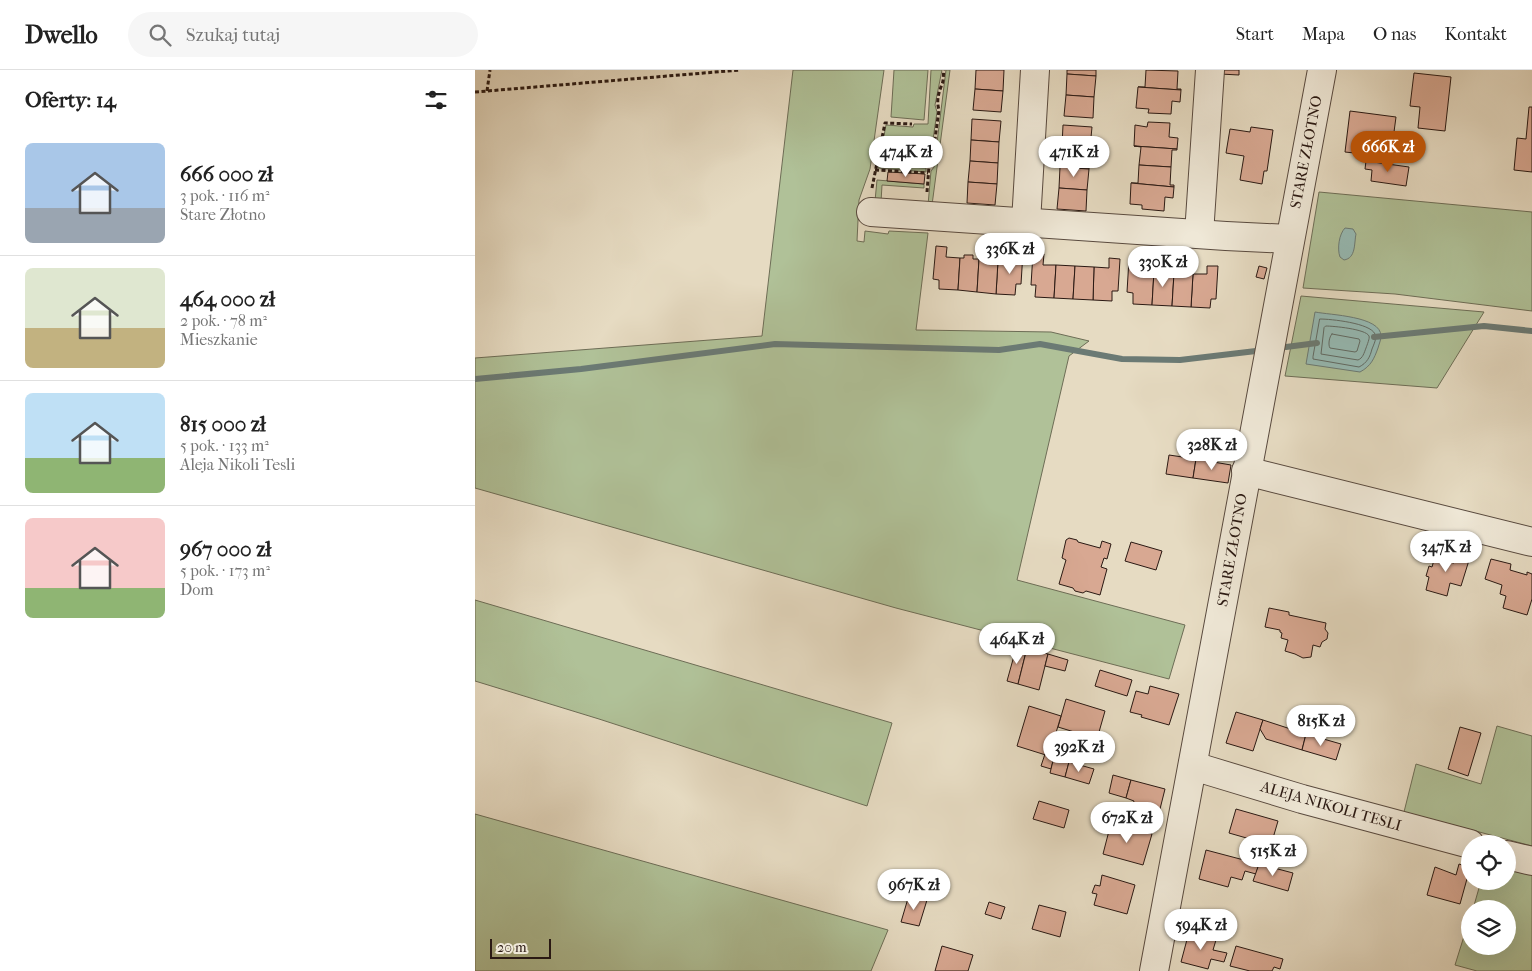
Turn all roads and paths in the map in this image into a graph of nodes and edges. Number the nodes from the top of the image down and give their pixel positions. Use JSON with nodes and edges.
{"nodes":[{"id":1,"x":490,"y":70,"type":"edge"},
{"id":2,"x":739,"y":70,"type":"edge"},
{"id":3,"x":944,"y":70,"type":"edge"},
{"id":4,"x":1035,"y":70,"type":"edge"},
{"id":5,"x":1210,"y":70,"type":"edge"},
{"id":6,"x":1322,"y":70,"type":"edge"},
{"id":7,"x":487,"y":91,"type":"junction"},
{"id":8,"x":475,"y":92,"type":"edge"},
{"id":9,"x":912,"y":124,"type":"dead end"},
{"id":10,"x":875,"y":170,"type":"junction"},
{"id":11,"x":929,"y":174,"type":"junction"},
{"id":12,"x":871,"y":212,"type":"joint"},
{"id":13,"x":925,"y":215,"type":"junction"},
{"id":14,"x":1026,"y":222,"type":"junction"},
{"id":15,"x":1199,"y":234,"type":"junction"},
{"id":16,"x":1290,"y":239,"type":"junction"},
{"id":17,"x":1246,"y":471,"type":"junction"},
{"id":18,"x":1532,"y":542,"type":"edge"},
{"id":19,"x":1193,"y":764,"type":"junction"},
{"id":20,"x":1461,"y":842,"type":"edge"},
{"id":21,"x":1516,"y":857,"type":"edge"},
{"id":22,"x":1532,"y":861,"type":"edge"},
{"id":23,"x":1154,"y":971,"type":"edge"}],
"edges":[{"from":1,"to":7,"type":"path"},
{"from":2,"to":7,"type":"path"},
{"from":3,"to":11,"type":"path"},
{"from":4,"to":14,"type":"street"},
{"from":5,"to":15,"type":"street"},
{"from":6,"to":16,"type":"street","name":"STARE ZŁOTNO"},
{"from":7,"to":8,"type":"path"},
{"from":9,"to":10,"type":"path"},
{"from":10,"to":11,"type":"path"},
{"from":10,"to":12,"type":"path"},
{"from":11,"to":13,"type":"path"},
{"from":12,"to":13,"type":"street"},
{"from":13,"to":14,"type":"street"},
{"from":14,"to":15,"type":"street"},
{"from":15,"to":16,"type":"street"},
{"from":16,"to":17,"type":"street","name":"STARE ZŁOTNO"},
{"from":17,"to":18,"type":"street"},
{"from":17,"to":19,"type":"street","name":"STARE ZŁOTNO"},
{"from":19,"to":20,"type":"street","name":"ALEJA NIKOLI TESLI"},
{"from":19,"to":23,"type":"street","name":"STARE ZŁOTNO"},
{"from":21,"to":22,"type":"street"}]}
